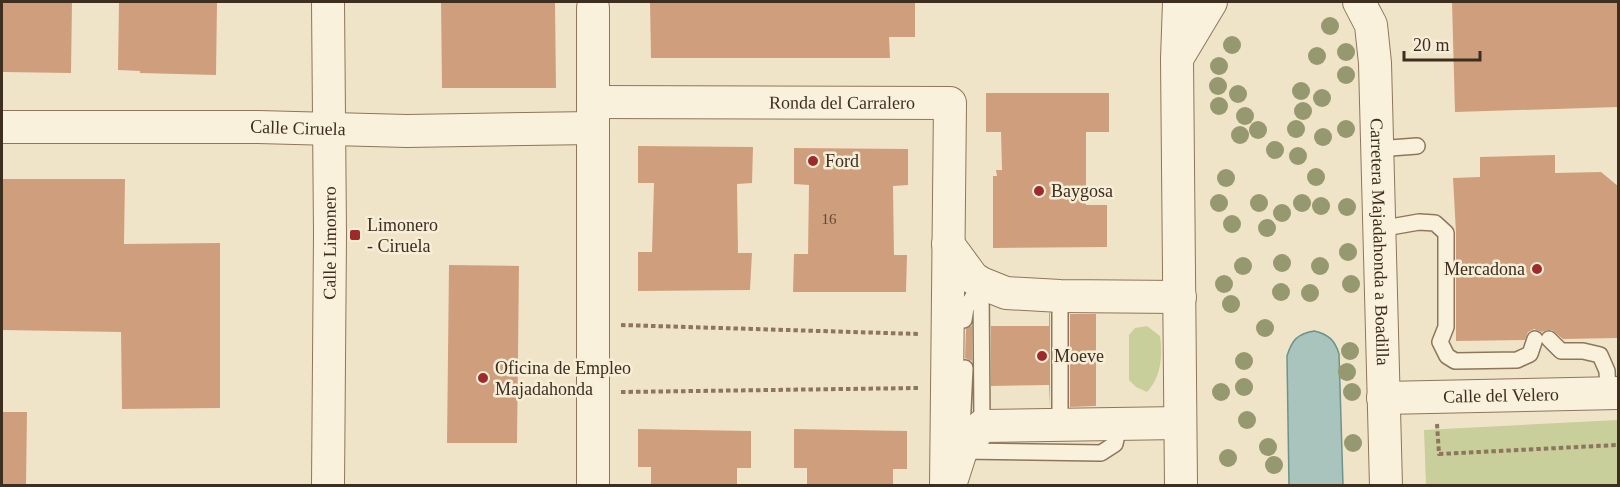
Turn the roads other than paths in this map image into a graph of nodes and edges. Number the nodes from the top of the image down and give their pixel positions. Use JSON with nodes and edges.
{"nodes":[{"id":1,"x":328,"y":2,"type":"edge"},
{"id":2,"x":1179,"y":2,"type":"edge"},
{"id":3,"x":1211,"y":2,"type":"edge"},
{"id":4,"x":1359,"y":2,"type":"edge"},
{"id":5,"x":593,"y":8,"type":"dead end"},
{"id":6,"x":1177,"y":59,"type":"junction"},
{"id":7,"x":593,"y":115,"type":"junction"},
{"id":8,"x":2,"y":127,"type":"edge"},
{"id":9,"x":329,"y":130,"type":"junction"},
{"id":10,"x":1417,"y":146,"type":"dead end"},
{"id":11,"x":1377,"y":149,"type":"junction"},
{"id":12,"x":1379,"y":229,"type":"junction"},
{"id":13,"x":948,"y":244,"type":"junction"},
{"id":14,"x":981,"y":283,"type":"junction"},
{"id":15,"x":1060,"y":296,"type":"junction"},
{"id":16,"x":1180,"y":297,"type":"junction"},
{"id":17,"x":956,"y":327,"type":"junction"},
{"id":18,"x":956,"y":378,"type":"junction"},
{"id":19,"x":1613,"y":393,"type":"edge"},
{"id":20,"x":1383,"y":398,"type":"junction"},
{"id":21,"x":1180,"y":423,"type":"junction"},
{"id":22,"x":1119,"y":425,"type":"junction"},
{"id":23,"x":982,"y":426,"type":"junction"},
{"id":24,"x":1060,"y":426,"type":"junction"},
{"id":25,"x":962,"y":451,"type":"junction"},
{"id":26,"x":328,"y":486,"type":"edge"},
{"id":27,"x":593,"y":486,"type":"edge"},
{"id":28,"x":948,"y":486,"type":"edge"},
{"id":29,"x":1181,"y":486,"type":"edge"},
{"id":30,"x":1386,"y":486,"type":"edge"}],
"edges":[{"from":1,"to":9,"type":"street","name":"Calle Limonero"},
{"from":2,"to":6,"type":"street"},
{"from":3,"to":6,"type":"street"},
{"from":4,"to":11,"type":"street","name":"Carretera Majadahonda a Boadilla"},
{"from":5,"to":7,"type":"street"},
{"from":6,"to":16,"type":"street"},
{"from":7,"to":9,"type":"street","name":"Calle Ciruela"},
{"from":7,"to":13,"type":"street","name":"Ronda del Carralero"},
{"from":7,"to":27,"type":"street"},
{"from":8,"to":9,"type":"street","name":"Calle Ciruela"},
{"from":9,"to":26,"type":"street","name":"Calle Limonero"},
{"from":10,"to":11,"type":"lane"},
{"from":11,"to":12,"type":"street","name":"Carretera Majadahonda a Boadilla"},
{"from":12,"to":19,"type":"lane"},
{"from":12,"to":20,"type":"street","name":"Carretera Majadahonda a Boadilla"},
{"from":13,"to":14,"type":"street"},
{"from":13,"to":17,"type":"street","name":"Ronda del Carralero"},
{"from":14,"to":15,"type":"street"},
{"from":14,"to":17,"type":"lane"},
{"from":14,"to":23,"type":"lane"},
{"from":15,"to":16,"type":"street"},
{"from":15,"to":24,"type":"lane"},
{"from":16,"to":21,"type":"street"},
{"from":17,"to":18,"type":"street","name":"Ronda del Carralero"},
{"from":18,"to":25,"type":"lane"},
{"from":18,"to":28,"type":"street","name":"Ronda del Carralero"},
{"from":19,"to":20,"type":"street","name":"Calle del Velero"},
{"from":20,"to":30,"type":"street","name":"Carretera Majadahonda a Boadilla"},
{"from":21,"to":22,"type":"street"},
{"from":21,"to":29,"type":"street"},
{"from":22,"to":24,"type":"street"},
{"from":22,"to":25,"type":"lane"},
{"from":23,"to":24,"type":"street"},
{"from":23,"to":25,"type":"street","name":"Ronda del Carralero"},
{"from":25,"to":28,"type":"street","name":"Ronda del Carralero"}]}
